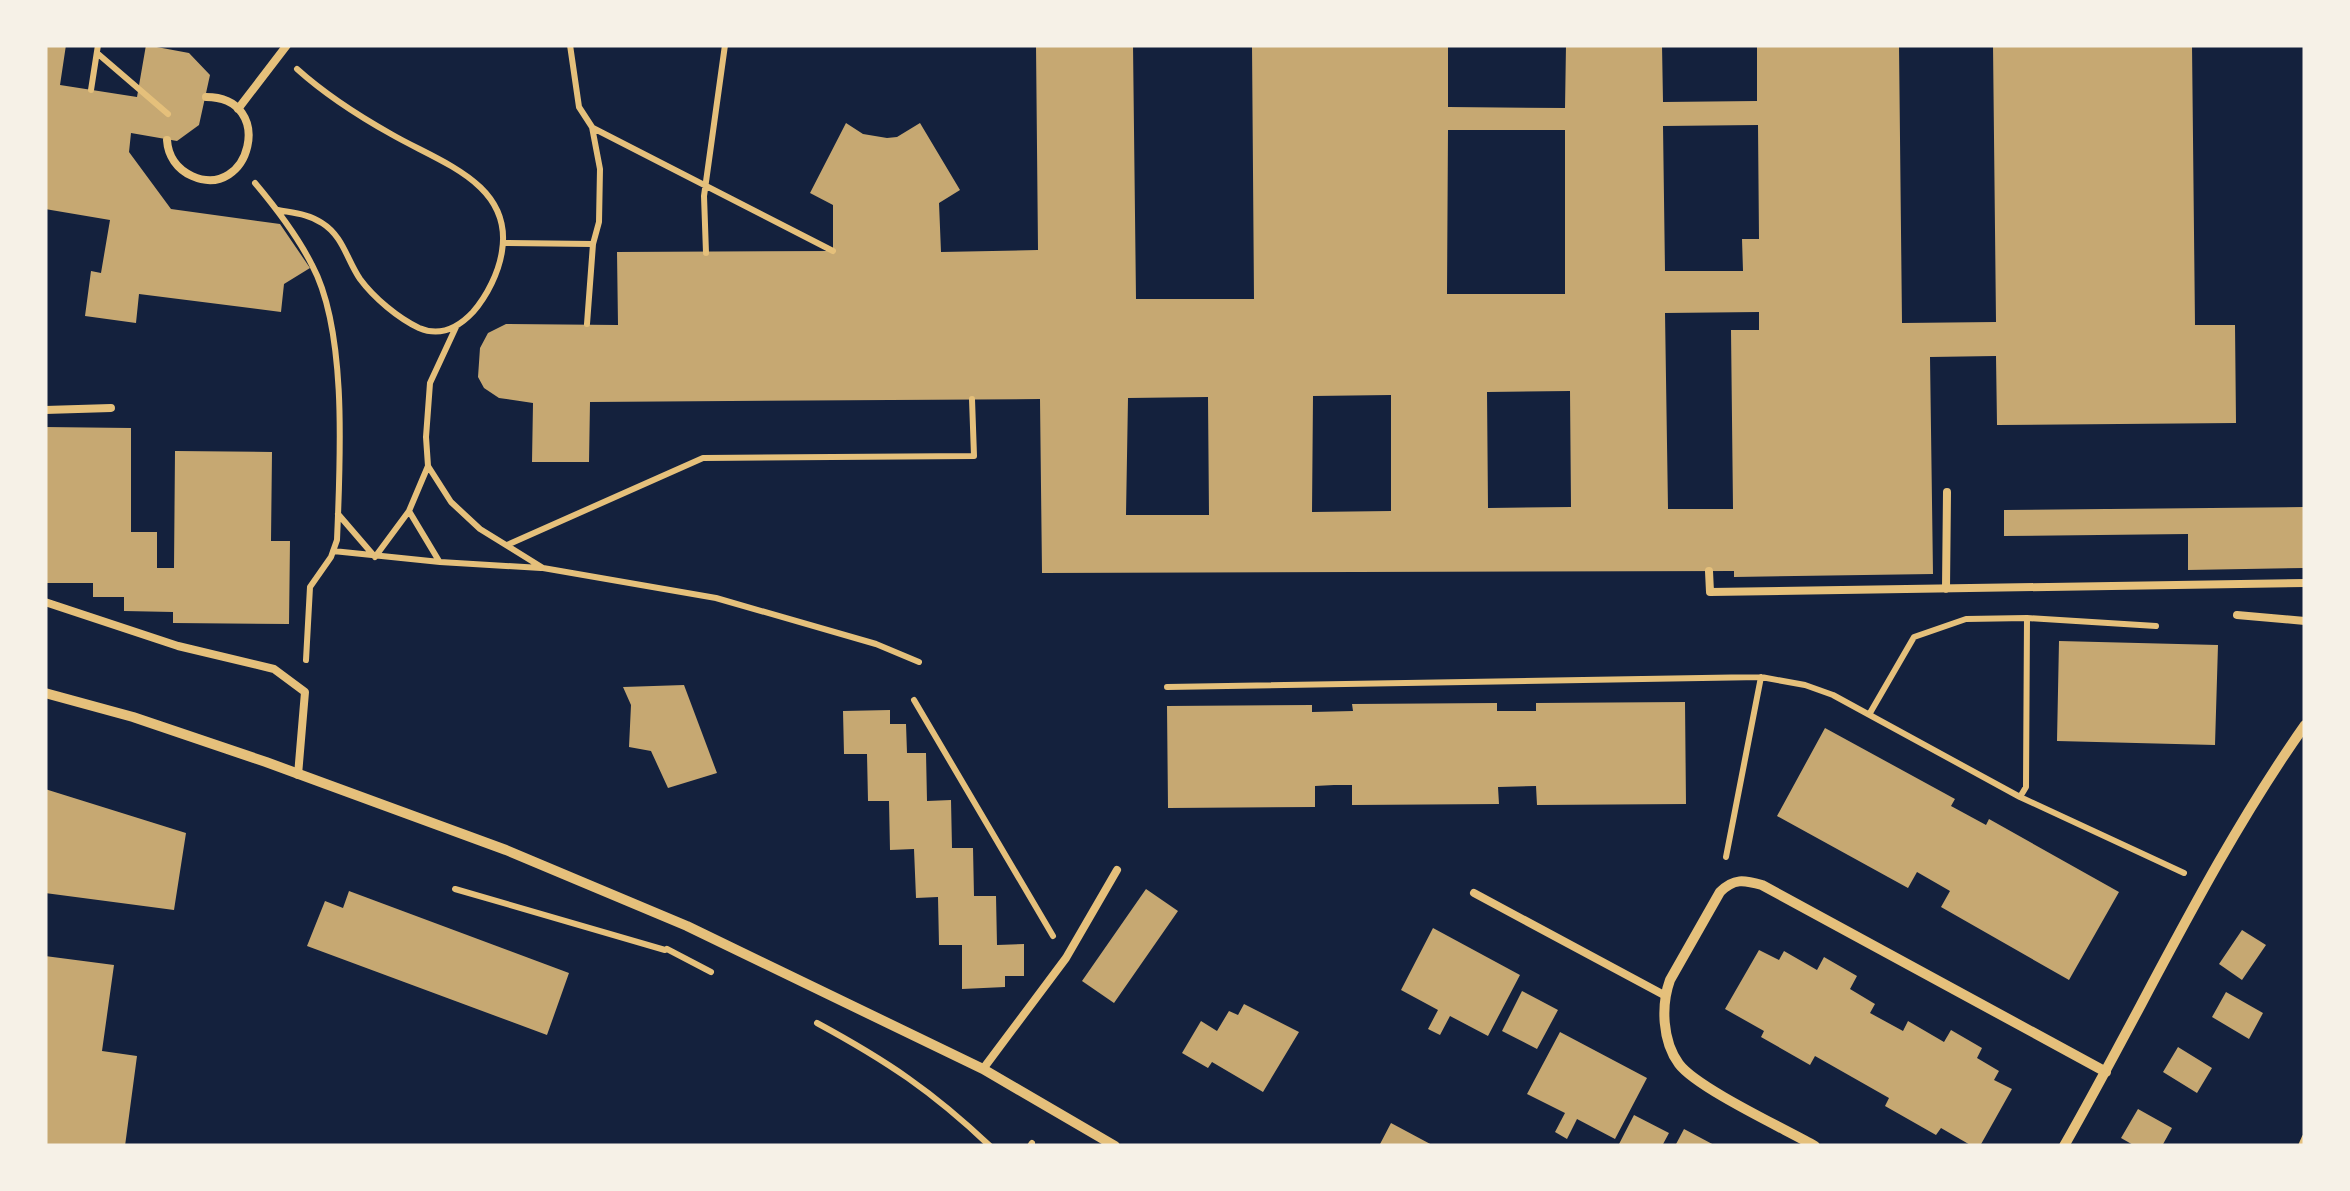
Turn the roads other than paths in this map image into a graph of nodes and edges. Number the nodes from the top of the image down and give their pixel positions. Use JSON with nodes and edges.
{"nodes":[{"id":1,"x":287,"y":45,"type":"edge"},
{"id":2,"x":206,"y":97,"type":"dead end"},
{"id":3,"x":238,"y":108,"type":"junction"},
{"id":4,"x":167,"y":140,"type":"dead end"},
{"id":5,"x":111,"y":408,"type":"dead end"},
{"id":6,"x":45,"y":410,"type":"edge"},
{"id":7,"x":1947,"y":492,"type":"dead end"},
{"id":8,"x":1710,"y":571,"type":"dead end"},
{"id":9,"x":2305,"y":583,"type":"edge"},
{"id":10,"x":1946,"y":588,"type":"junction"},
{"id":11,"x":45,"y":602,"type":"edge"},
{"id":12,"x":2236,"y":616,"type":"dead end"},
{"id":13,"x":2305,"y":621,"type":"edge"},
{"id":14,"x":45,"y":693,"type":"edge"},
{"id":15,"x":2305,"y":726,"type":"edge"},
{"id":16,"x":298,"y":775,"type":"junction"},
{"id":17,"x":1117,"y":870,"type":"dead end"},
{"id":18,"x":1474,"y":893,"type":"dead end"},
{"id":19,"x":1664,"y":995,"type":"junction"},
{"id":20,"x":983,"y":1068,"type":"junction"},
{"id":21,"x":2106,"y":1072,"type":"junction"},
{"id":22,"x":1115,"y":1146,"type":"edge"},
{"id":23,"x":1815,"y":1146,"type":"edge"},
{"id":24,"x":2064,"y":1146,"type":"edge"}],
"edges":[{"from":1,"to":3,"type":"lane"},
{"from":2,"to":3,"type":"lane"},
{"from":3,"to":4,"type":"lane"},
{"from":5,"to":6,"type":"lane"},
{"from":7,"to":10,"type":"lane"},
{"from":8,"to":10,"type":"lane"},
{"from":9,"to":10,"type":"lane"},
{"from":11,"to":16,"type":"lane"},
{"from":12,"to":13,"type":"lane"},
{"from":14,"to":16,"type":"street"},
{"from":15,"to":21,"type":"street"},
{"from":16,"to":20,"type":"street"},
{"from":17,"to":20,"type":"lane"},
{"from":18,"to":19,"type":"lane"},
{"from":19,"to":21,"type":"street"},
{"from":19,"to":23,"type":"street"},
{"from":20,"to":22,"type":"street"},
{"from":21,"to":24,"type":"street"}]}
